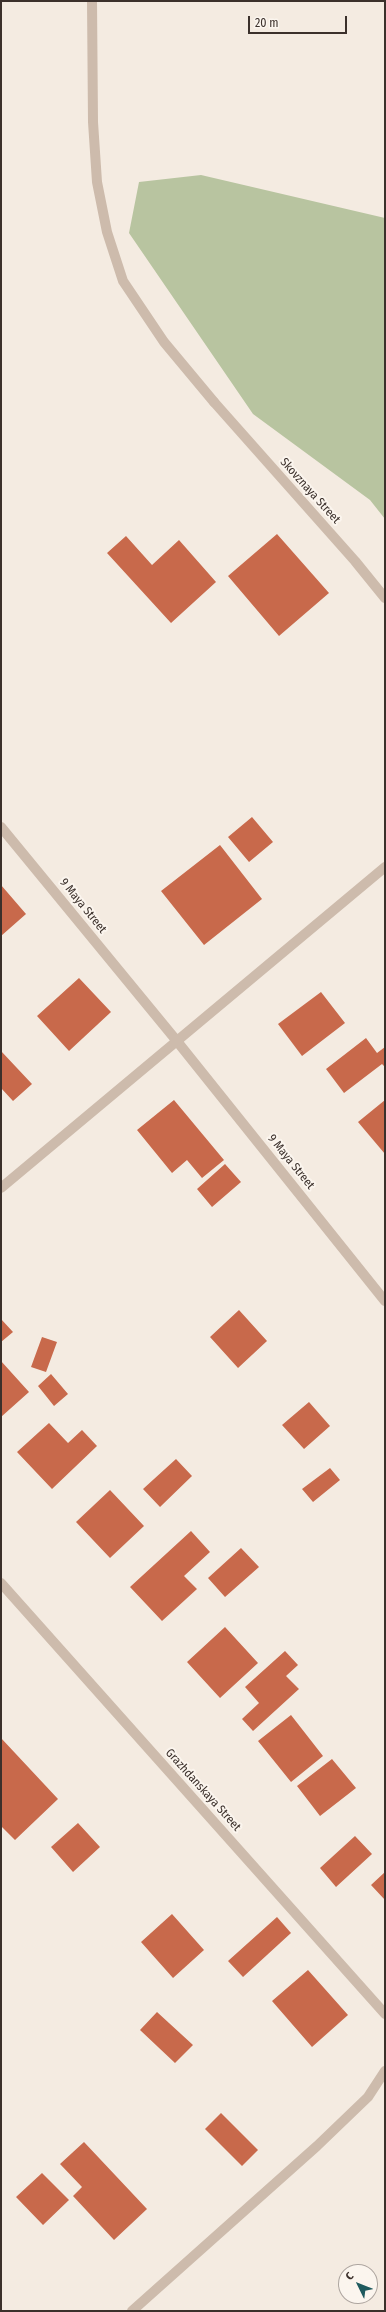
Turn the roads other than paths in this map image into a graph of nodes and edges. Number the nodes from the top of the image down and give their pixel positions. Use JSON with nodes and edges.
{"nodes":[{"id":1,"x":92,"y":1,"type":"edge"},
{"id":2,"x":385,"y":598,"type":"edge"},
{"id":3,"x":1,"y":827,"type":"edge"},
{"id":4,"x":385,"y":868,"type":"edge"},
{"id":5,"x":176,"y":1040,"type":"junction"},
{"id":6,"x":1,"y":1188,"type":"edge"},
{"id":7,"x":385,"y":1301,"type":"edge"},
{"id":8,"x":1,"y":1583,"type":"edge"},
{"id":9,"x":385,"y":2014,"type":"edge"},
{"id":10,"x":385,"y":2071,"type":"edge"},
{"id":11,"x":132,"y":2311,"type":"edge"}],
"edges":[{"from":1,"to":2,"type":"street","name":"Skovznaya Street"},
{"from":3,"to":5,"type":"street","name":"9 Maya Street"},
{"from":4,"to":5,"type":"street"},
{"from":5,"to":6,"type":"street"},
{"from":5,"to":7,"type":"street","name":"9 Maya Street"},
{"from":8,"to":9,"type":"street","name":"Grazhdanskaya Street"},
{"from":10,"to":11,"type":"street"}]}
